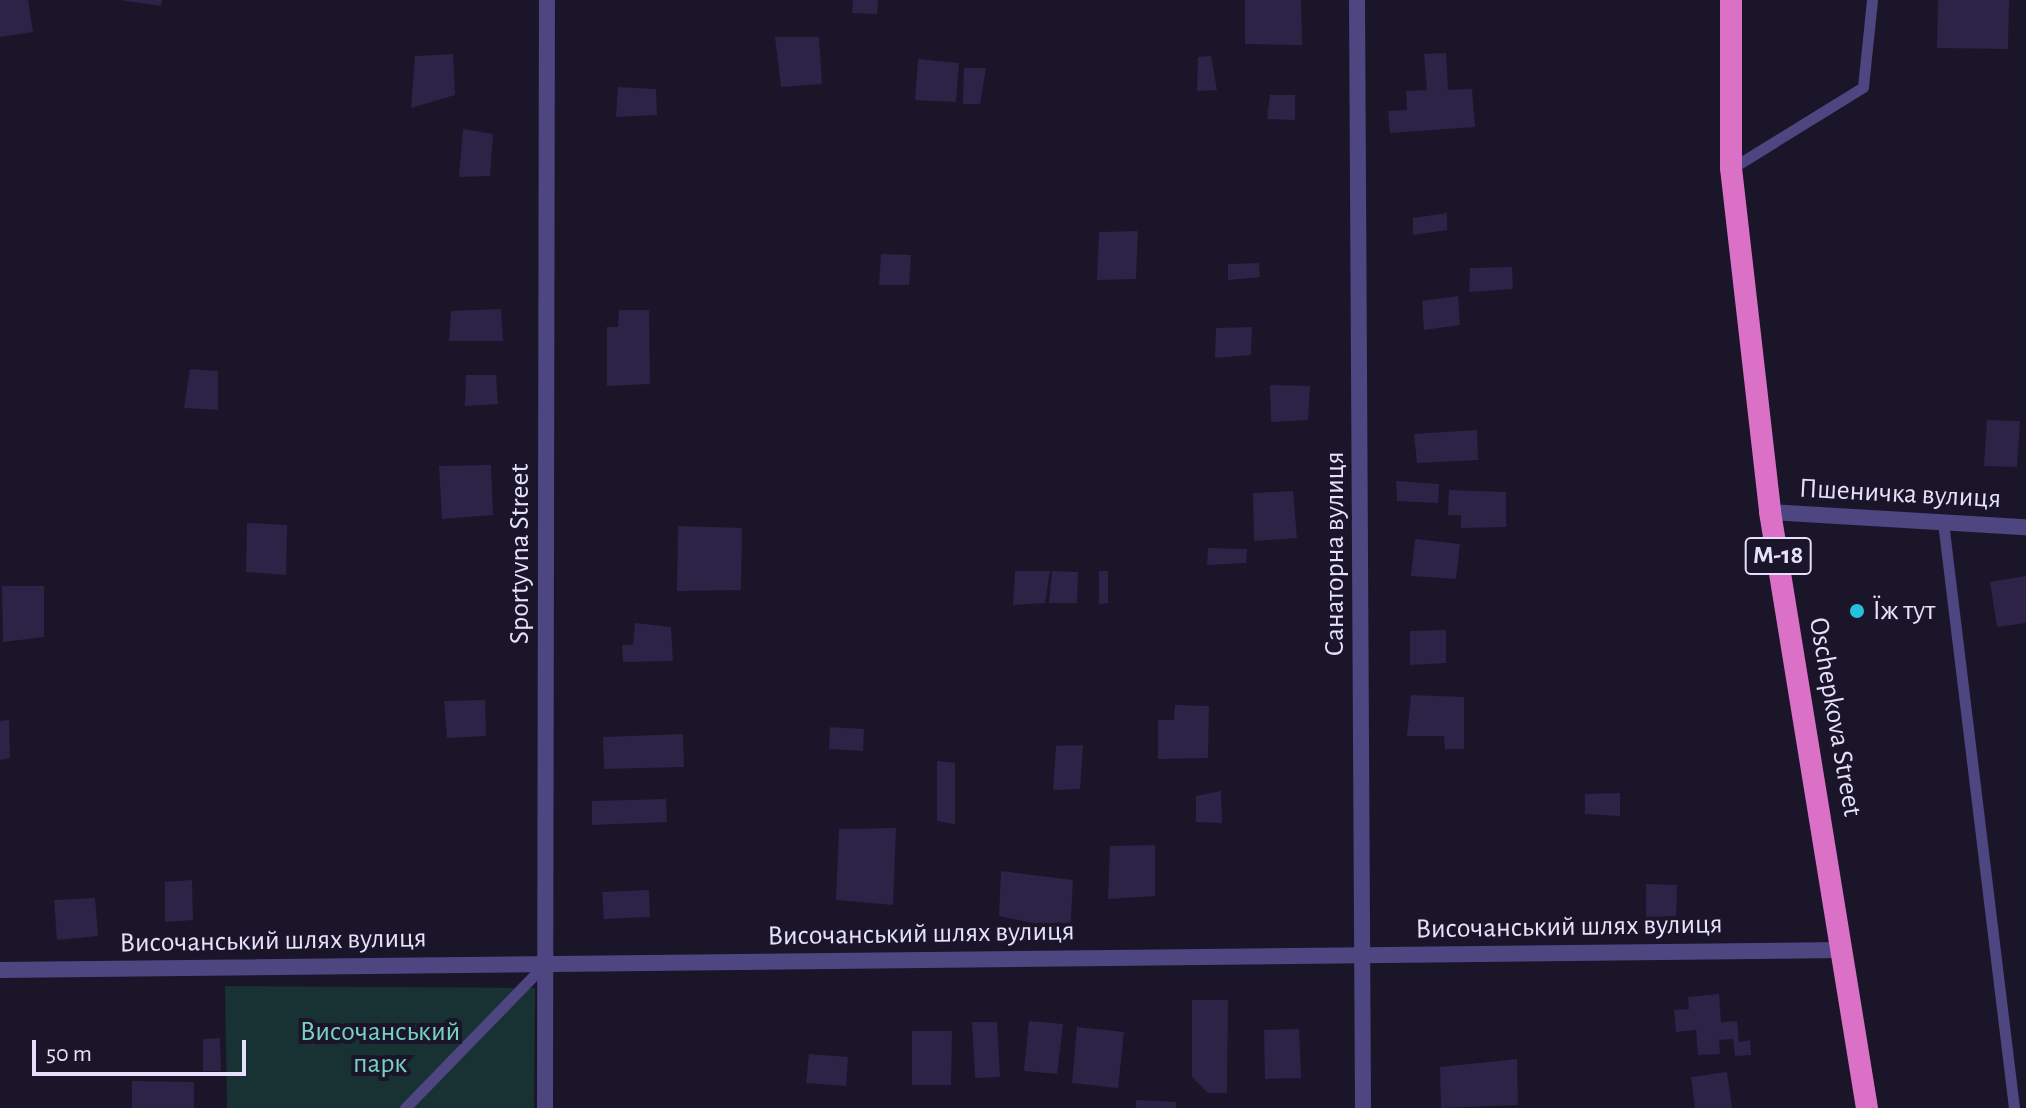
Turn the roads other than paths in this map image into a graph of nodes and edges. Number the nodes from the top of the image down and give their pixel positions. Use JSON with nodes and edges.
{"nodes":[{"id":1,"x":547,"y":0,"type":"edge"},
{"id":2,"x":1357,"y":0,"type":"edge"},
{"id":3,"x":1731,"y":0,"type":"edge"},
{"id":4,"x":1872,"y":0,"type":"edge"},
{"id":5,"x":1731,"y":168,"type":"junction"},
{"id":6,"x":1770,"y":512,"type":"junction"},
{"id":7,"x":1943,"y":522,"type":"junction"},
{"id":8,"x":2026,"y":527,"type":"edge"},
{"id":9,"x":1842,"y":950,"type":"junction"},
{"id":10,"x":1363,"y":955,"type":"junction"},
{"id":11,"x":545,"y":964,"type":"junction"},
{"id":12,"x":0,"y":970,"type":"edge"},
{"id":13,"x":405,"y":1108,"type":"edge"},
{"id":14,"x":545,"y":1108,"type":"edge"},
{"id":15,"x":1363,"y":1108,"type":"edge"},
{"id":16,"x":1867,"y":1108,"type":"edge"},
{"id":17,"x":2014,"y":1108,"type":"edge"}],
"edges":[{"from":1,"to":11,"type":"street","name":"Sportyvna Street"},
{"from":2,"to":10,"type":"street","name":"Санаторна вулиця"},
{"from":3,"to":5,"type":"highway","name":"Oschepkova Street","number":"М-18"},
{"from":4,"to":5,"type":"lane"},
{"from":5,"to":6,"type":"highway","name":"Oschepkova Street","number":"М-18"},
{"from":6,"to":7,"type":"street","name":"Пшеничка вулиця"},
{"from":6,"to":9,"type":"highway","name":"Oschepkova Street","number":"М-18"},
{"from":7,"to":8,"type":"street","name":"Пшеничка вулиця"},
{"from":7,"to":17,"type":"lane"},
{"from":9,"to":10,"type":"street","name":"Височанський шлях вулиця"},
{"from":9,"to":16,"type":"highway","name":"Oschepkova Street","number":"М-18"},
{"from":10,"to":11,"type":"street","name":"Височанський шлях вулиця"},
{"from":10,"to":15,"type":"street","name":"Санаторна вулиця"},
{"from":11,"to":12,"type":"street","name":"Височанський шлях вулиця"},
{"from":11,"to":13,"type":"lane"},
{"from":11,"to":14,"type":"street","name":"Sportyvna Street"}]}
